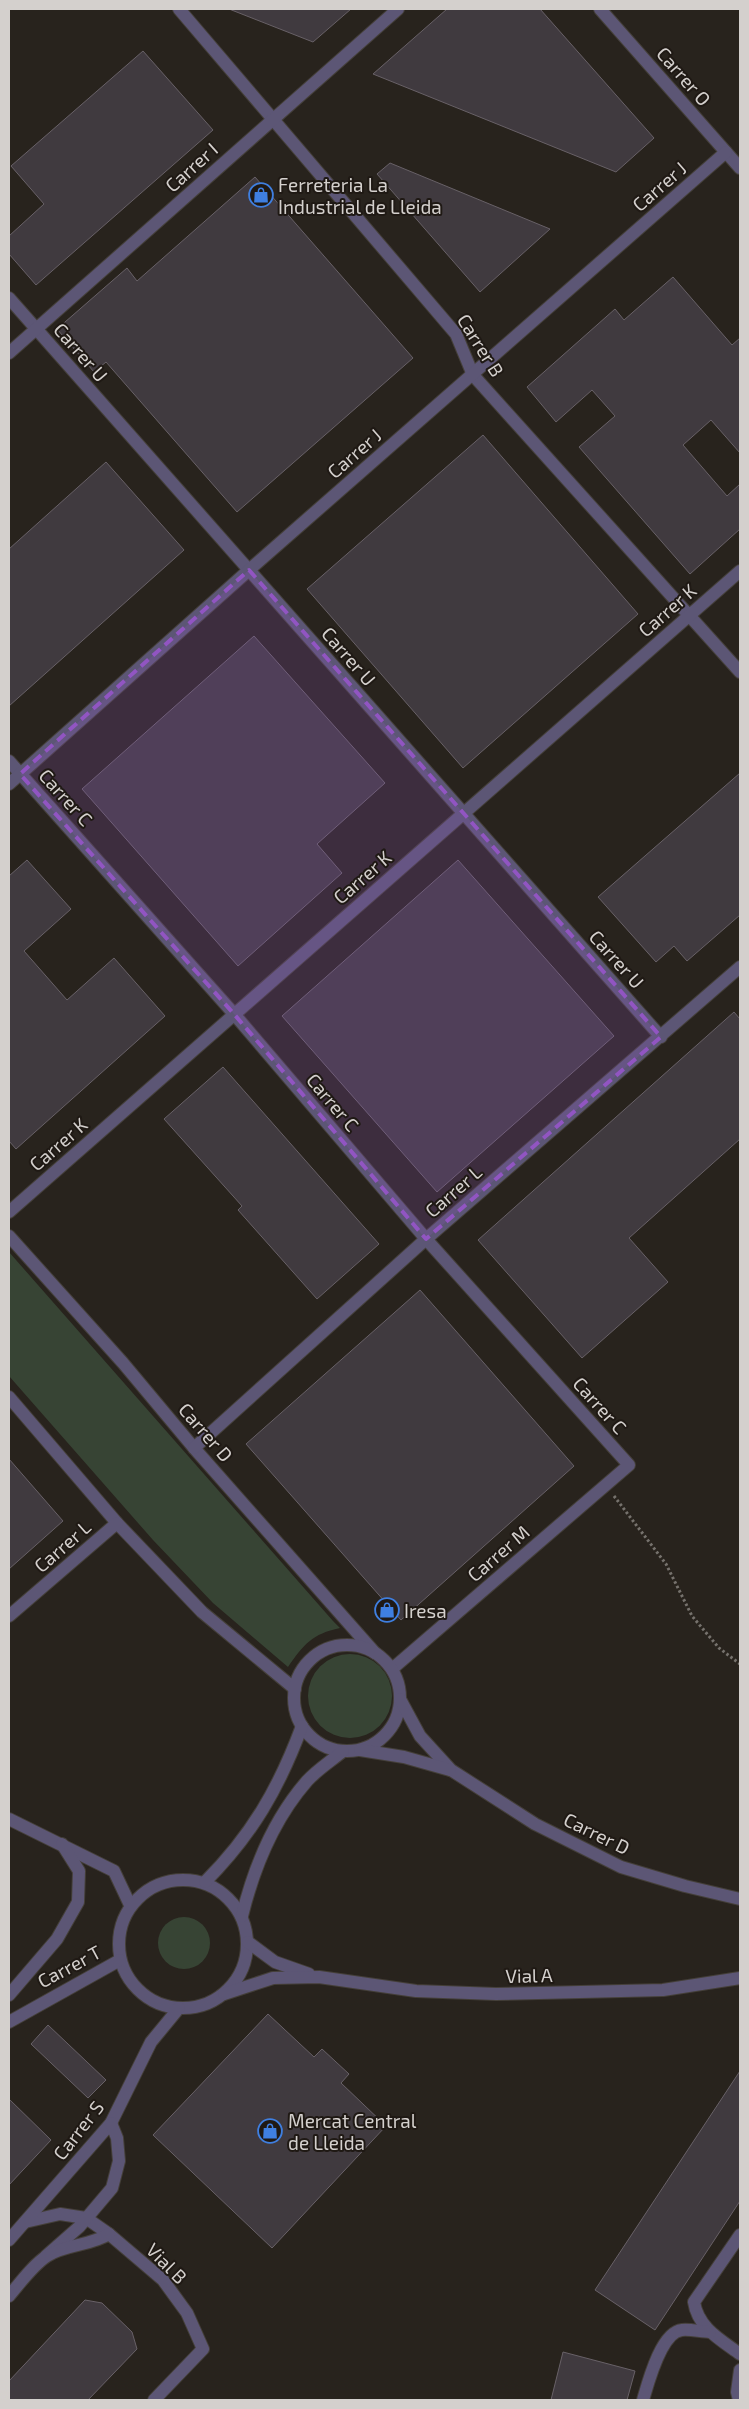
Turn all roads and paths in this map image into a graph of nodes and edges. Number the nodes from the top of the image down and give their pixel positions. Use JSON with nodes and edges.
{"nodes":[{"id":1,"x":179,"y":9,"type":"edge"},
{"id":2,"x":398,"y":9,"type":"edge"},
{"id":3,"x":600,"y":9,"type":"edge"},
{"id":4,"x":272,"y":119,"type":"junction"},
{"id":5,"x":726,"y":152,"type":"junction"},
{"id":6,"x":740,"y":168,"type":"edge"},
{"id":7,"x":9,"y":298,"type":"edge"},
{"id":8,"x":36,"y":330,"type":"junction"},
{"id":9,"x":9,"y":354,"type":"edge"},
{"id":10,"x":473,"y":375,"type":"junction"},
{"id":11,"x":249,"y":570,"type":"junction"},
{"id":12,"x":740,"y":571,"type":"edge"},
{"id":13,"x":690,"y":615,"type":"junction"},
{"id":14,"x":740,"y":672,"type":"edge"},
{"id":15,"x":9,"y":761,"type":"edge"},
{"id":16,"x":20,"y":774,"type":"junction"},
{"id":17,"x":9,"y":784,"type":"edge"},
{"id":18,"x":463,"y":814,"type":"junction"},
{"id":19,"x":740,"y":967,"type":"edge"},
{"id":20,"x":234,"y":1014,"type":"junction"},
{"id":21,"x":661,"y":1037,"type":"junction"},
{"id":22,"x":9,"y":1212,"type":"edge"},
{"id":23,"x":9,"y":1236,"type":"edge"},
{"id":24,"x":426,"y":1239,"type":"junction"},
{"id":25,"x":9,"y":1397,"type":"edge"},
{"id":26,"x":194,"y":1448,"type":"junction"},
{"id":27,"x":630,"y":1465,"type":"joint"},
{"id":28,"x":606,"y":1485,"type":"junction"},
{"id":29,"x":117,"y":1523,"type":"junction"},
{"id":30,"x":9,"y":1616,"type":"edge"},
{"id":31,"x":375,"y":1652,"type":"junction"},
{"id":32,"x":740,"y":1664,"type":"edge"},
{"id":33,"x":392,"y":1669,"type":"junction"},
{"id":34,"x":295,"y":1689,"type":"junction"},
{"id":35,"x":400,"y":1699,"type":"junction"},
{"id":36,"x":302,"y":1726,"type":"junction"},
{"id":37,"x":360,"y":1750,"type":"junction"},
{"id":38,"x":343,"y":1751,"type":"junction"},
{"id":39,"x":451,"y":1770,"type":"junction"},
{"id":40,"x":9,"y":1819,"type":"edge"},
{"id":41,"x":62,"y":1844,"type":"junction"},
{"id":42,"x":205,"y":1882,"type":"junction"},
{"id":43,"x":740,"y":1899,"type":"edge"},
{"id":44,"x":130,"y":1905,"type":"junction"},
{"id":45,"x":242,"y":1916,"type":"junction"},
{"id":46,"x":248,"y":1942,"type":"junction"},
{"id":47,"x":120,"y":1960,"type":"junction"},
{"id":48,"x":319,"y":1977,"type":"junction"},
{"id":49,"x":740,"y":1978,"type":"edge"},
{"id":50,"x":224,"y":1994,"type":"junction"},
{"id":51,"x":9,"y":1995,"type":"edge"},
{"id":52,"x":178,"y":2008,"type":"junction"},
{"id":53,"x":9,"y":2022,"type":"edge"},
{"id":54,"x":111,"y":2123,"type":"junction"},
{"id":55,"x":86,"y":2218,"type":"junction"},
{"id":56,"x":25,"y":2222,"type":"junction"},
{"id":57,"x":109,"y":2234,"type":"junction"},
{"id":58,"x":740,"y":2235,"type":"edge"},
{"id":59,"x":9,"y":2240,"type":"edge"},
{"id":60,"x":46,"y":2256,"type":"junction"},
{"id":61,"x":9,"y":2296,"type":"edge"},
{"id":62,"x":710,"y":2332,"type":"junction"},
{"id":63,"x":740,"y":2354,"type":"edge"},
{"id":64,"x":740,"y":2370,"type":"edge"},
{"id":65,"x":154,"y":2400,"type":"edge"},
{"id":66,"x":643,"y":2400,"type":"edge"},
{"id":67,"x":740,"y":2400,"type":"edge"}],
"edges":[{"from":1,"to":4,"type":"street","name":"Carrer B"},
{"from":2,"to":4,"type":"street","name":"Carrer I"},
{"from":3,"to":5,"type":"street","name":"Carrer O"},
{"from":4,"to":8,"type":"street","name":"Carrer I"},
{"from":4,"to":10,"type":"street","name":"Carrer B"},
{"from":5,"to":6,"type":"street","name":"Carrer O"},
{"from":5,"to":10,"type":"street","name":"Carrer J"},
{"from":7,"to":8,"type":"street","name":"Carrer U"},
{"from":8,"to":9,"type":"street","name":"Carrer I"},
{"from":8,"to":11,"type":"street","name":"Carrer U"},
{"from":10,"to":11,"type":"street","name":"Carrer J"},
{"from":10,"to":13,"type":"street","name":"Carrer B"},
{"from":11,"to":16,"type":"street","name":"Carrer J"},
{"from":11,"to":18,"type":"street","name":"Carrer U"},
{"from":12,"to":13,"type":"street","name":"Carrer K"},
{"from":13,"to":14,"type":"street","name":"Carrer B"},
{"from":13,"to":18,"type":"street","name":"Carrer K"},
{"from":15,"to":16,"type":"street","name":"Carrer C"},
{"from":16,"to":17,"type":"street","name":"Carrer J"},
{"from":16,"to":20,"type":"street","name":"Carrer C"},
{"from":18,"to":20,"type":"street","name":"Carrer K"},
{"from":18,"to":21,"type":"street","name":"Carrer U"},
{"from":19,"to":21,"type":"street","name":"Carrer L"},
{"from":20,"to":22,"type":"street","name":"Carrer K"},
{"from":20,"to":24,"type":"street","name":"Carrer C"},
{"from":21,"to":24,"type":"street","name":"Carrer L"},
{"from":23,"to":26,"type":"street","name":"Carrer D"},
{"from":24,"to":26,"type":"street","name":"Carrer L"},
{"from":24,"to":27,"type":"street","name":"Carrer C"},
{"from":25,"to":29,"type":"street"},
{"from":26,"to":31,"type":"street","name":"Carrer D"},
{"from":27,"to":28,"type":"street","name":"Carrer M"},
{"from":28,"to":32,"type":"path"},
{"from":28,"to":33,"type":"street","name":"Carrer M"},
{"from":29,"to":30,"type":"street","name":"Carrer L"},
{"from":29,"to":34,"type":"street"},
{"from":31,"to":33,"type":"street"},
{"from":31,"to":34,"type":"street"},
{"from":33,"to":35,"type":"street"},
{"from":34,"to":36,"type":"street"},
{"from":35,"to":37,"type":"street"},
{"from":35,"to":39,"type":"street","name":"Carrer D"},
{"from":36,"to":38,"type":"street"},
{"from":36,"to":42,"type":"street"},
{"from":37,"to":38,"type":"street"},
{"from":37,"to":39,"type":"street","name":"Carrer D"},
{"from":38,"to":45,"type":"street"},
{"from":39,"to":43,"type":"street","name":"Carrer D"},
{"from":40,"to":41,"type":"street"},
{"from":41,"to":44,"type":"street"},
{"from":41,"to":51,"type":"street","name":"Carrer T"},
{"from":42,"to":44,"type":"street"},
{"from":42,"to":45,"type":"street"},
{"from":44,"to":47,"type":"street"},
{"from":45,"to":46,"type":"street"},
{"from":46,"to":48,"type":"street","name":"Vial A"},
{"from":46,"to":50,"type":"street"},
{"from":47,"to":52,"type":"street"},
{"from":47,"to":53,"type":"street","name":"Carrer T"},
{"from":48,"to":49,"type":"street","name":"Vial A"},
{"from":48,"to":50,"type":"street","name":"Vial A"},
{"from":50,"to":52,"type":"street"},
{"from":52,"to":54,"type":"street","name":"Carrer S"},
{"from":54,"to":55,"type":"street"},
{"from":54,"to":56,"type":"street","name":"Carrer S"},
{"from":55,"to":56,"type":"street","name":"Vial B"},
{"from":55,"to":57,"type":"street","name":"Vial B"},
{"from":55,"to":60,"type":"street"},
{"from":56,"to":59,"type":"street","name":"Carrer S"},
{"from":57,"to":60,"type":"street"},
{"from":57,"to":65,"type":"street","name":"Vial B"},
{"from":58,"to":62,"type":"street"},
{"from":60,"to":61,"type":"street"},
{"from":62,"to":63,"type":"street"},
{"from":62,"to":66,"type":"street"},
{"from":64,"to":67,"type":"street"}]}
